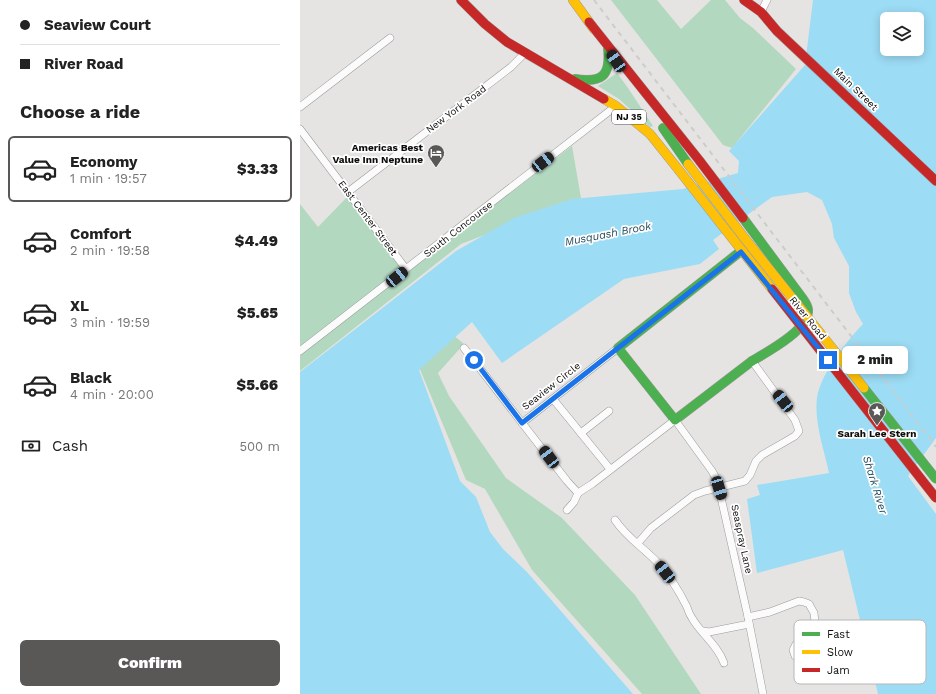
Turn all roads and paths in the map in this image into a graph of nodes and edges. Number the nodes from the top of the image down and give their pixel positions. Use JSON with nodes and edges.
{"nodes":[{"id":1,"x":461,"y":0,"type":"edge"},
{"id":2,"x":470,"y":0,"type":"edge"},
{"id":3,"x":573,"y":0,"type":"edge"},
{"id":4,"x":744,"y":0,"type":"edge"},
{"id":5,"x":754,"y":0,"type":"edge"},
{"id":6,"x":767,"y":0,"type":"edge"},
{"id":7,"x":472,"y":12,"type":"junction"},
{"id":8,"x":761,"y":12,"type":"junction"},
{"id":9,"x":589,"y":22,"type":"junction"},
{"id":10,"x":390,"y":38,"type":"dead end"},
{"id":11,"x":608,"y":48,"type":"junction"},
{"id":12,"x":525,"y":53,"type":"junction"},
{"id":13,"x":569,"y":78,"type":"junction"},
{"id":14,"x":616,"y":106,"type":"junction"},
{"id":15,"x":300,"y":107,"type":"edge"},
{"id":16,"x":300,"y":130,"type":"edge"},
{"id":17,"x":936,"y":181,"type":"edge"},
{"id":18,"x":348,"y":192,"type":"junction"},
{"id":19,"x":741,"y":252,"type":"junction"},
{"id":20,"x":406,"y":269,"type":"junction"},
{"id":21,"x":464,"y":348,"type":"dead end"},
{"id":22,"x":618,"y":348,"type":"junction"},
{"id":23,"x":300,"y":351,"type":"edge"},
{"id":24,"x":752,"y":361,"type":"junction"},
{"id":25,"x":553,"y":399,"type":"junction"},
{"id":26,"x":609,"y":411,"type":"dead end"},
{"id":27,"x":675,"y":420,"type":"junction"},
{"id":28,"x":522,"y":423,"type":"junction"},
{"id":29,"x":581,"y":433,"type":"junction"},
{"id":30,"x":610,"y":469,"type":"junction"},
{"id":31,"x":936,"y":479,"type":"edge"},
{"id":32,"x":719,"y":488,"type":"junction"},
{"id":33,"x":578,"y":493,"type":"junction"},
{"id":34,"x":936,"y":498,"type":"edge"},
{"id":35,"x":567,"y":510,"type":"dead end"},
{"id":36,"x":615,"y":520,"type":"dead end"},
{"id":37,"x":638,"y":543,"type":"junction"},
{"id":38,"x":749,"y":620,"type":"junction"},
{"id":39,"x":815,"y":620,"type":"edge"},
{"id":40,"x":703,"y":631,"type":"junction"},
{"id":41,"x":724,"y":662,"type":"dead end"},
{"id":42,"x":763,"y":694,"type":"edge"}],
"edges":[{"from":1,"to":7,"type":"main road","number":"NJ 35"},
{"from":2,"to":7,"type":"main road"},
{"from":3,"to":9,"type":"main road","number":"NJ 35"},
{"from":4,"to":8,"type":"main road","name":"Main Street"},
{"from":5,"to":8,"type":"main road","name":"Main Street"},
{"from":6,"to":8,"type":"street"},
{"from":7,"to":12,"type":"main road","number":"NJ 35"},
{"from":8,"to":17,"type":"main road","name":"Main Street"},
{"from":9,"to":11,"type":"main road","number":"NJ 35"},
{"from":9,"to":24,"type":"main road"},
{"from":10,"to":15,"type":"street"},
{"from":11,"to":13,"type":"main road"},
{"from":11,"to":31,"type":"main road","number":"NJ 35","bridge":true},
{"from":12,"to":13,"type":"main road","number":"NJ 35"},
{"from":12,"to":18,"type":"street","name":"New York Road"},
{"from":13,"to":14,"type":"main road","number":"NJ 35"},
{"from":14,"to":19,"type":"main road","name":"River Road","number":"NJ 35","bridge":true},
{"from":14,"to":20,"type":"street","name":"South Concourse"},
{"from":16,"to":18,"type":"street","name":"East Center Street"},
{"from":18,"to":20,"type":"street","name":"East Center Street"},
{"from":19,"to":22,"type":"main road","name":"Seaview Circle"},
{"from":19,"to":34,"type":"main road","name":"River Road","number":"NJ 35","bridge":true},
{"from":20,"to":23,"type":"street","name":"South Concourse"},
{"from":21,"to":28,"type":"street"},
{"from":22,"to":25,"type":"street","name":"Seaview Circle"},
{"from":22,"to":27,"type":"main road","name":"Seaspray Lane"},
{"from":24,"to":27,"type":"main road"},
{"from":24,"to":32,"type":"street"},
{"from":25,"to":28,"type":"street","name":"Seaview Circle"},
{"from":25,"to":29,"type":"street"},
{"from":26,"to":29,"type":"street"},
{"from":27,"to":30,"type":"street"},
{"from":27,"to":32,"type":"street","name":"Seaspray Lane"},
{"from":28,"to":33,"type":"street","name":"Seaview Circle"},
{"from":29,"to":30,"type":"street"},
{"from":30,"to":33,"type":"street"},
{"from":32,"to":37,"type":"street"},
{"from":32,"to":38,"type":"street","name":"Seaspray Lane"},
{"from":33,"to":35,"type":"street"},
{"from":36,"to":37,"type":"street"},
{"from":37,"to":40,"type":"street"},
{"from":38,"to":39,"type":"street"},
{"from":38,"to":40,"type":"street"},
{"from":38,"to":42,"type":"street","name":"Seaspray Lane"},
{"from":40,"to":41,"type":"street"}]}
